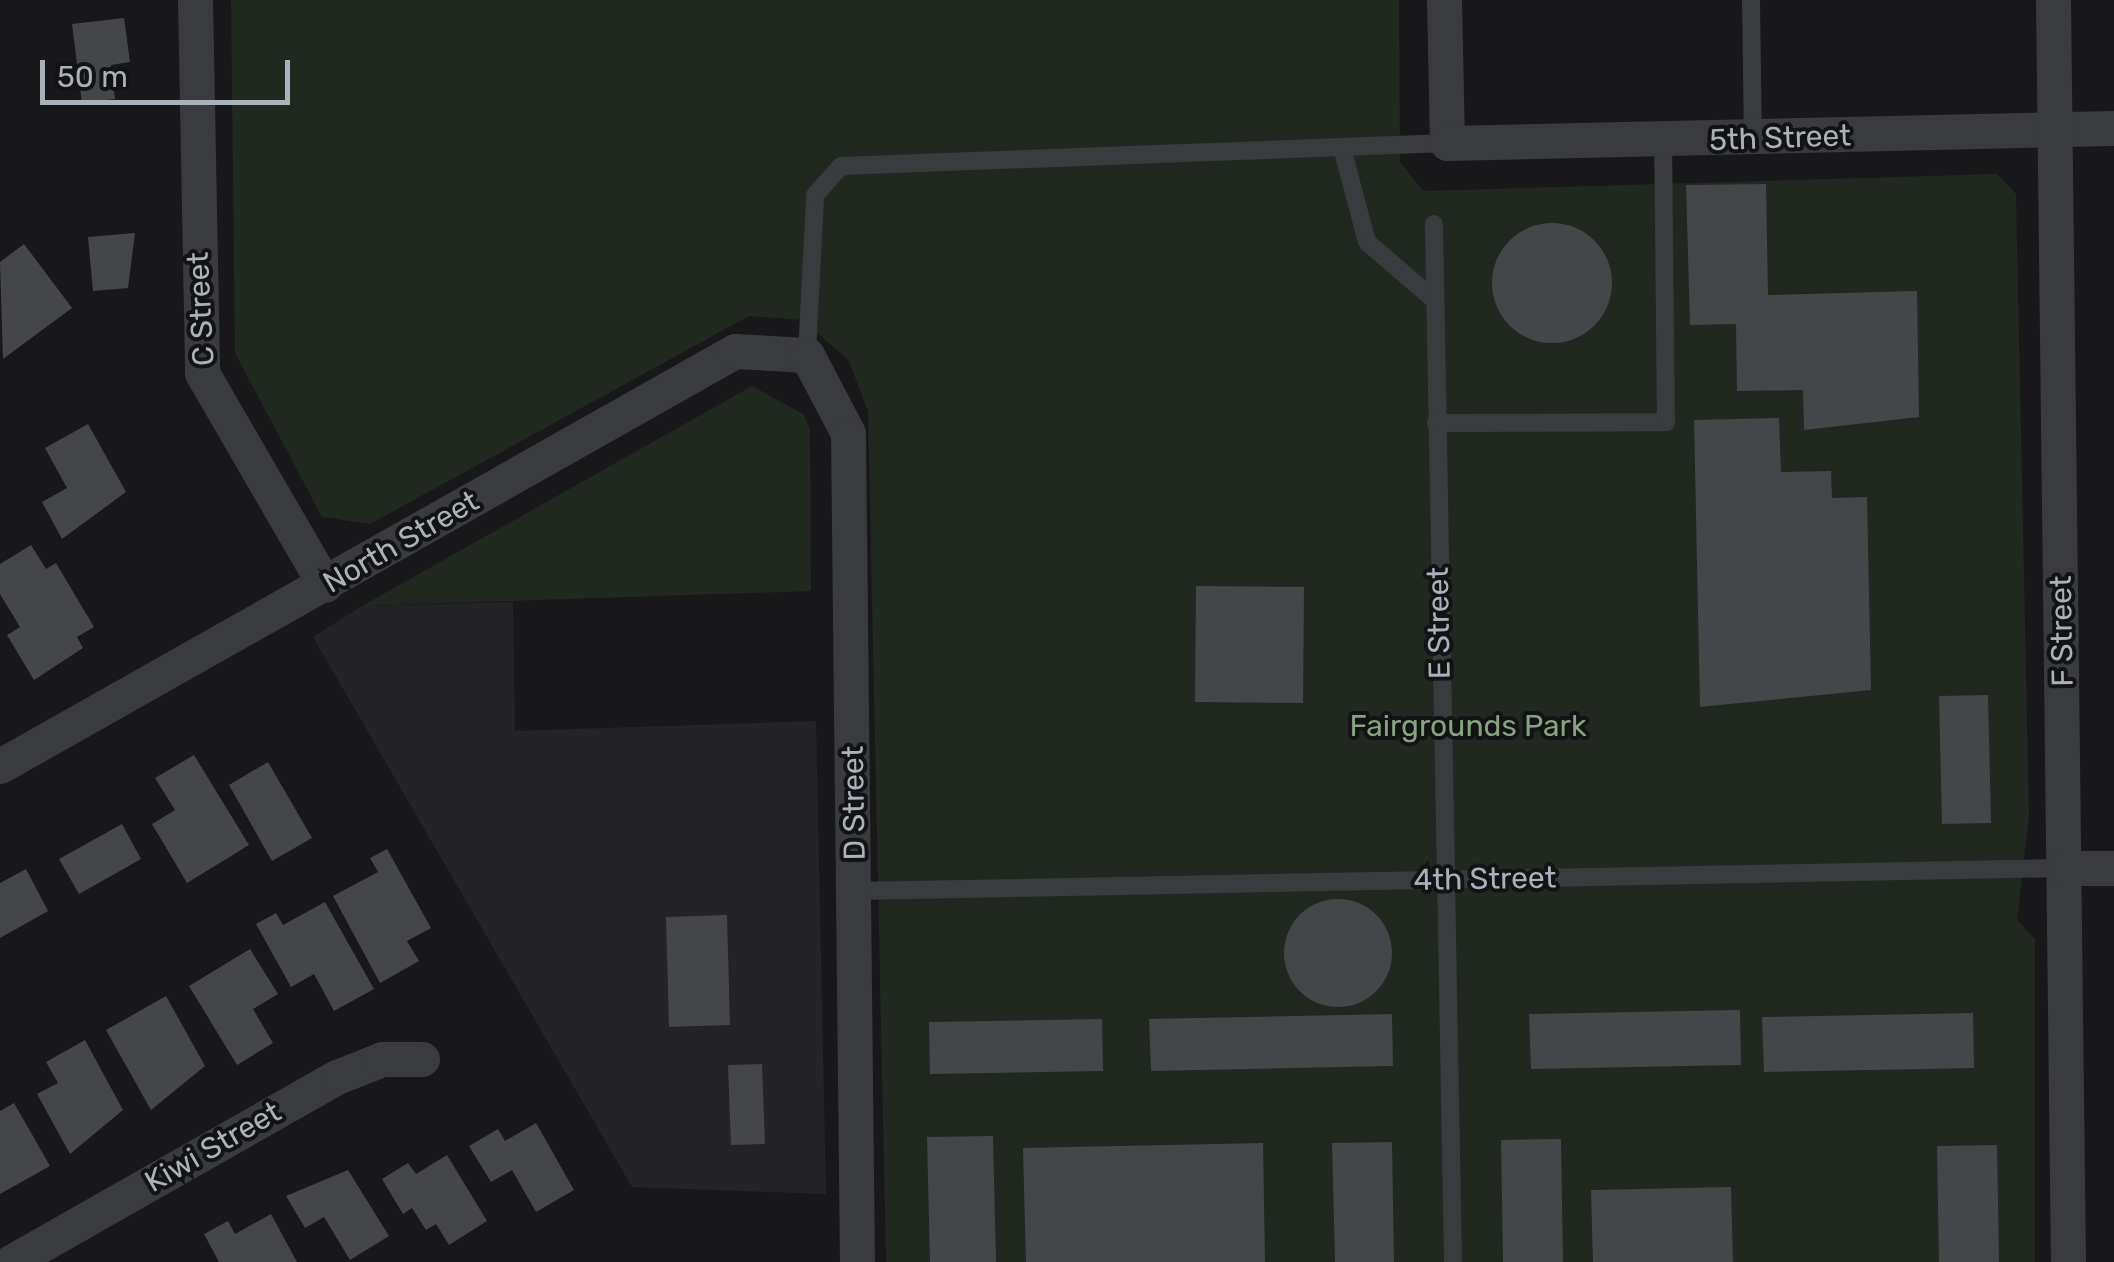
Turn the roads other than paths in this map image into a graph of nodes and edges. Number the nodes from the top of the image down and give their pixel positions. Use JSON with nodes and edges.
{"nodes":[{"id":1,"x":195,"y":0,"type":"edge"},
{"id":2,"x":1444,"y":0,"type":"edge"},
{"id":3,"x":1751,"y":0,"type":"edge"},
{"id":4,"x":2053,"y":0,"type":"edge"},
{"id":5,"x":2114,"y":128,"type":"edge"},
{"id":6,"x":2055,"y":129,"type":"junction"},
{"id":7,"x":1752,"y":138,"type":"junction"},
{"id":8,"x":1663,"y":141,"type":"junction"},
{"id":9,"x":1446,"y":143,"type":"junction"},
{"id":10,"x":1342,"y":148,"type":"junction"},
{"id":11,"x":1434,"y":224,"type":"dead end"},
{"id":12,"x":1432,"y":298,"type":"junction"},
{"id":13,"x":807,"y":355,"type":"junction"},
{"id":14,"x":1436,"y":423,"type":"junction"},
{"id":15,"x":326,"y":585,"type":"junction"},
{"id":16,"x":0,"y":766,"type":"edge"},
{"id":17,"x":2065,"y":868,"type":"junction"},
{"id":18,"x":2114,"y":868,"type":"edge"},
{"id":19,"x":1444,"y":880,"type":"junction"},
{"id":20,"x":856,"y":891,"type":"junction"},
{"id":21,"x":422,"y":1059,"type":"dead end"},
{"id":22,"x":11,"y":1262,"type":"edge"},
{"id":23,"x":857,"y":1262,"type":"edge"},
{"id":24,"x":1453,"y":1262,"type":"edge"},
{"id":25,"x":2068,"y":1262,"type":"edge"}],
"edges":[{"from":1,"to":15,"type":"street","name":"C Street"},
{"from":2,"to":9,"type":"street"},
{"from":3,"to":7,"type":"lane"},
{"from":4,"to":6,"type":"street","name":"F Street"},
{"from":5,"to":6,"type":"street","name":"5th Street"},
{"from":6,"to":7,"type":"street","name":"5th Street"},
{"from":6,"to":17,"type":"street","name":"F Street"},
{"from":7,"to":8,"type":"street","name":"5th Street"},
{"from":8,"to":9,"type":"street","name":"5th Street"},
{"from":8,"to":14,"type":"lane"},
{"from":9,"to":10,"type":"lane"},
{"from":10,"to":12,"type":"lane"},
{"from":10,"to":13,"type":"lane"},
{"from":11,"to":12,"type":"lane","name":"E Street"},
{"from":12,"to":14,"type":"lane","name":"E Street"},
{"from":13,"to":15,"type":"street","name":"North Street"},
{"from":13,"to":20,"type":"street","name":"D Street"},
{"from":14,"to":19,"type":"lane","name":"E Street"},
{"from":15,"to":16,"type":"street","name":"North Street"},
{"from":17,"to":18,"type":"street","name":"4th Street"},
{"from":17,"to":19,"type":"lane","name":"4th Street"},
{"from":17,"to":25,"type":"street","name":"F Street"},
{"from":19,"to":20,"type":"lane","name":"4th Street"},
{"from":19,"to":24,"type":"lane","name":"E Street"},
{"from":20,"to":23,"type":"street","name":"D Street"},
{"from":21,"to":22,"type":"street","name":"Kiwi Street"}]}
